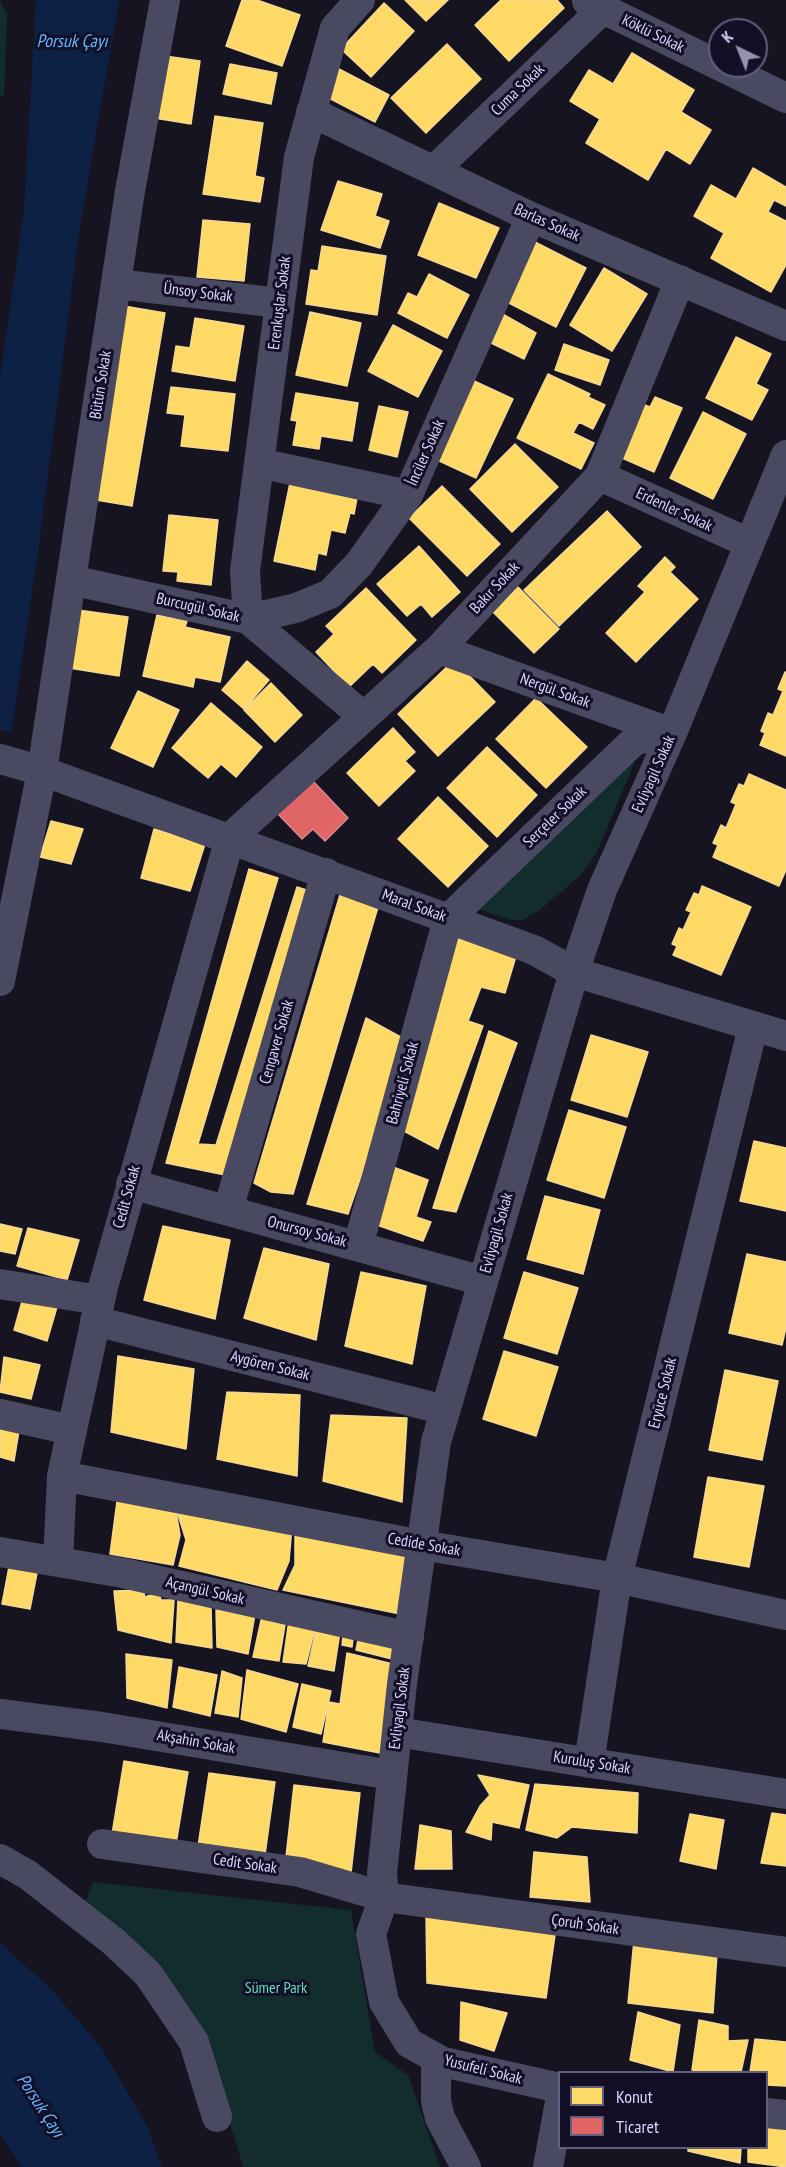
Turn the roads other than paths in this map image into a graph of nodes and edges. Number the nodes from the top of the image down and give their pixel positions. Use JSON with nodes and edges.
{"nodes":[{"id":1,"x":165,"y":0,"type":"edge"},
{"id":2,"x":360,"y":0,"type":"edge"},
{"id":3,"x":594,"y":5,"type":"edge"},
{"id":4,"x":786,"y":98,"type":"edge"},
{"id":5,"x":311,"y":112,"type":"junction"},
{"id":6,"x":434,"y":170,"type":"junction"},
{"id":7,"x":531,"y":217,"type":"junction"},
{"id":8,"x":680,"y":280,"type":"junction"},
{"id":9,"x":116,"y":284,"type":"junction"},
{"id":10,"x":280,"y":303,"type":"junction"},
{"id":11,"x":786,"y":326,"type":"edge"},
{"id":12,"x":786,"y":454,"type":"edge"},
{"id":13,"x":259,"y":463,"type":"junction"},
{"id":14,"x":600,"y":476,"type":"junction"},
{"id":15,"x":779,"y":490,"type":"edge"},
{"id":16,"x":408,"y":495,"type":"junction"},
{"id":17,"x":749,"y":543,"type":"junction"},
{"id":18,"x":71,"y":580,"type":"junction"},
{"id":19,"x":248,"y":620,"type":"junction"},
{"id":20,"x":439,"y":649,"type":"junction"},
{"id":21,"x":364,"y":717,"type":"junction"},
{"id":22,"x":672,"y":733,"type":"junction"},
{"id":23,"x":1,"y":760,"type":"edge"},
{"id":24,"x":42,"y":771,"type":"junction"},
{"id":25,"x":230,"y":838,"type":"junction"},
{"id":26,"x":326,"y":873,"type":"junction"},
{"id":27,"x":448,"y":919,"type":"junction"},
{"id":28,"x":574,"y":972,"type":"junction"},
{"id":29,"x":0,"y":981,"type":"edge"},
{"id":30,"x":753,"y":1027,"type":"junction"},
{"id":31,"x":786,"y":1036,"type":"edge"},
{"id":32,"x":131,"y":1184,"type":"junction"},
{"id":33,"x":228,"y":1210,"type":"junction"},
{"id":34,"x":358,"y":1246,"type":"junction"},
{"id":35,"x":483,"y":1281,"type":"junction"},
{"id":36,"x":0,"y":1284,"type":"edge"},
{"id":37,"x":97,"y":1311,"type":"junction"},
{"id":38,"x":445,"y":1410,"type":"junction"},
{"id":39,"x":0,"y":1414,"type":"edge"},
{"id":40,"x":71,"y":1430,"type":"junction"},
{"id":41,"x":62,"y":1476,"type":"junction"},
{"id":42,"x":422,"y":1545,"type":"junction"},
{"id":43,"x":0,"y":1552,"type":"edge"},
{"id":44,"x":58,"y":1562,"type":"junction"},
{"id":45,"x":617,"y":1578,"type":"junction"},
{"id":46,"x":786,"y":1615,"type":"edge"},
{"id":47,"x":409,"y":1636,"type":"junction"},
{"id":48,"x":0,"y":1714,"type":"edge"},
{"id":49,"x":397,"y":1732,"type":"junction"},
{"id":50,"x":589,"y":1763,"type":"junction"},
{"id":51,"x":392,"y":1775,"type":"junction"},
{"id":52,"x":786,"y":1794,"type":"edge"},
{"id":53,"x":102,"y":1844,"type":"dead end"},
{"id":54,"x":0,"y":1859,"type":"edge"},
{"id":55,"x":384,"y":1897,"type":"junction"},
{"id":56,"x":786,"y":1952,"type":"edge"},
{"id":57,"x":409,"y":2043,"type":"joint"},
{"id":58,"x":436,"y":2058,"type":"junction"},
{"id":59,"x":558,"y":2088,"type":"edge"},
{"id":60,"x":558,"y":2113,"type":"edge"},
{"id":61,"x":768,"y":2113,"type":"edge"},
{"id":62,"x":786,"y":2115,"type":"edge"},
{"id":63,"x":217,"y":2117,"type":"dead end"},
{"id":64,"x":466,"y":2167,"type":"edge"},
{"id":65,"x":548,"y":2167,"type":"edge"}],
"edges":[{"from":1,"to":9,"type":"street","name":"Bütün Sokak"},
{"from":2,"to":5,"type":"street","name":"Erenkuşlar Sokak"},
{"from":3,"to":4,"type":"street","name":"Köklü Sokak"},
{"from":3,"to":6,"type":"street","name":"Cuma Sokak"},
{"from":5,"to":6,"type":"street","name":"Barlas Sokak"},
{"from":5,"to":10,"type":"street","name":"Erenkuşlar Sokak"},
{"from":6,"to":7,"type":"street","name":"Barlas Sokak"},
{"from":7,"to":8,"type":"street","name":"Barlas Sokak"},
{"from":7,"to":16,"type":"street","name":"İnciler Sokak"},
{"from":8,"to":11,"type":"street","name":"Barlas Sokak"},
{"from":8,"to":14,"type":"street","name":"Bakır Sokak"},
{"from":9,"to":10,"type":"street","name":"Ünsoy Sokak"},
{"from":9,"to":18,"type":"street","name":"Bütün Sokak"},
{"from":10,"to":13,"type":"street","name":"Erenkuşlar Sokak"},
{"from":12,"to":15,"type":"street","name":"Evliyagil Sokak"},
{"from":13,"to":16,"type":"street"},
{"from":13,"to":19,"type":"street","name":"Erenkuşlar Sokak"},
{"from":14,"to":17,"type":"street","name":"Erdenler Sokak"},
{"from":14,"to":20,"type":"street","name":"Bakır Sokak"},
{"from":15,"to":17,"type":"street","name":"Evliyagil Sokak"},
{"from":16,"to":19,"type":"street","name":"İnciler Sokak"},
{"from":17,"to":22,"type":"street","name":"Evliyagil Sokak"},
{"from":18,"to":19,"type":"street","name":"Burcugül Sokak"},
{"from":18,"to":24,"type":"street","name":"Bütün Sokak"},
{"from":19,"to":21,"type":"street","name":"Burcugül Sokak"},
{"from":20,"to":21,"type":"street","name":"Bakır Sokak"},
{"from":20,"to":22,"type":"street","name":"Nergül Sokak"},
{"from":21,"to":25,"type":"street","name":"Bakır Sokak"},
{"from":22,"to":27,"type":"street","name":"Serçeler Sokak"},
{"from":22,"to":28,"type":"street","name":"Evliyagil Sokak"},
{"from":23,"to":24,"type":"street","name":"Maral Sokak"},
{"from":24,"to":25,"type":"street","name":"Maral Sokak"},
{"from":24,"to":29,"type":"street","name":"Bütün Sokak"},
{"from":25,"to":26,"type":"street","name":"Maral Sokak"},
{"from":25,"to":32,"type":"street","name":"Cedit Sokak"},
{"from":26,"to":27,"type":"street","name":"Maral Sokak"},
{"from":26,"to":33,"type":"street","name":"Cengaver Sokak"},
{"from":27,"to":28,"type":"street","name":"Maral Sokak"},
{"from":27,"to":34,"type":"street","name":"Bahriyeli Sokak"},
{"from":28,"to":30,"type":"street","name":"Maral Sokak"},
{"from":28,"to":35,"type":"street","name":"Evliyagil Sokak"},
{"from":30,"to":31,"type":"street","name":"Maral Sokak"},
{"from":30,"to":45,"type":"street","name":"Eryüce Sokak"},
{"from":32,"to":33,"type":"street","name":"Onursoy Sokak"},
{"from":32,"to":37,"type":"street","name":"Cedit Sokak"},
{"from":33,"to":34,"type":"street","name":"Onursoy Sokak"},
{"from":34,"to":35,"type":"street","name":"Onursoy Sokak"},
{"from":35,"to":38,"type":"street","name":"Evliyagil Sokak"},
{"from":36,"to":37,"type":"street","name":"Aygören Sokak"},
{"from":37,"to":38,"type":"street","name":"Aygören Sokak"},
{"from":37,"to":40,"type":"street","name":"Cedit Sokak"},
{"from":38,"to":42,"type":"street","name":"Evliyagil Sokak"},
{"from":39,"to":40,"type":"street"},
{"from":40,"to":41,"type":"street","name":"Cedit Sokak"},
{"from":41,"to":42,"type":"street","name":"Cedide Sokak"},
{"from":41,"to":44,"type":"street","name":"Cedit Sokak"},
{"from":42,"to":45,"type":"street","name":"Cedide Sokak"},
{"from":42,"to":47,"type":"street","name":"Evliyagil Sokak"},
{"from":43,"to":44,"type":"street","name":"Açangül Sokak"},
{"from":44,"to":47,"type":"street","name":"Açangül Sokak"},
{"from":45,"to":46,"type":"street","name":"Cedide Sokak"},
{"from":45,"to":50,"type":"street","name":"Eryüce Sokak"},
{"from":47,"to":49,"type":"street","name":"Evliyagil Sokak"},
{"from":48,"to":51,"type":"street","name":"Akşahin Sokak"},
{"from":49,"to":50,"type":"street","name":"Kuruluş Sokak"},
{"from":49,"to":51,"type":"street","name":"Evliyagil Sokak"},
{"from":50,"to":52,"type":"street","name":"Kuruluş Sokak"},
{"from":51,"to":55,"type":"street","name":"Evliyagil Sokak"},
{"from":53,"to":55,"type":"street","name":"Cedit Sokak"},
{"from":54,"to":63,"type":"street"},
{"from":55,"to":56,"type":"street","name":"Çoruh Sokak"},
{"from":55,"to":57,"type":"street","name":"Evliyagil Sokak"},
{"from":57,"to":58,"type":"street","name":"Yusufeli Sokak"},
{"from":58,"to":59,"type":"street","name":"Yusufeli Sokak"},
{"from":58,"to":64,"type":"street"},
{"from":60,"to":65,"type":"street"},
{"from":61,"to":62,"type":"street"}]}
